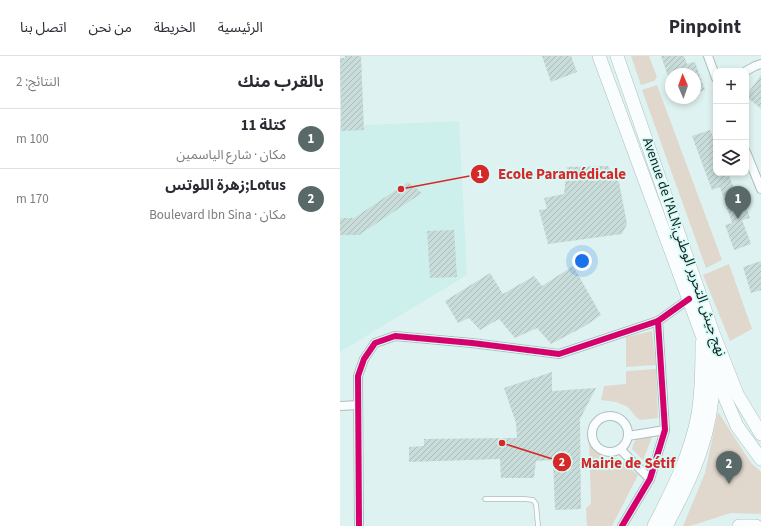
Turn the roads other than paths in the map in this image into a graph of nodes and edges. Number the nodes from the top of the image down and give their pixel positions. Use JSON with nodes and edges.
{"nodes":[{"id":1,"x":599,"y":56,"type":"edge"},
{"id":2,"x":617,"y":56,"type":"edge"},
{"id":3,"x":708,"y":56,"type":"edge"},
{"id":4,"x":761,"y":64,"type":"edge"},
{"id":5,"x":749,"y":69,"type":"edge"},
{"id":6,"x":713,"y":70,"type":"edge"},
{"id":7,"x":749,"y":159,"type":"edge"},
{"id":8,"x":761,"y":189,"type":"edge"},
{"id":9,"x":689,"y":299,"type":"junction"},
{"id":10,"x":658,"y":321,"type":"junction"},
{"id":11,"x":707,"y":333,"type":"junction"},
{"id":12,"x":713,"y":363,"type":"junction"},
{"id":13,"x":358,"y":405,"type":"junction"},
{"id":14,"x":340,"y":406,"type":"edge"},
{"id":15,"x":665,"y":430,"type":"junction"},
{"id":16,"x":761,"y":434,"type":"edge"},
{"id":17,"x":628,"y":436,"type":"junction"},
{"id":18,"x":620,"y":449,"type":"junction"},
{"id":19,"x":761,"y":459,"type":"edge"},
{"id":20,"x":650,"y":479,"type":"junction"},
{"id":21,"x":485,"y":499,"type":"dead end"},
{"id":22,"x":359,"y":526,"type":"edge"},
{"id":23,"x":538,"y":526,"type":"edge"},
{"id":24,"x":622,"y":526,"type":"edge"},
{"id":25,"x":654,"y":526,"type":"edge"},
{"id":26,"x":666,"y":526,"type":"edge"},
{"id":27,"x":739,"y":526,"type":"edge"},
{"id":28,"x":756,"y":526,"type":"edge"}],
"edges":[{"from":1,"to":9,"type":"main road","name":"Avenue de l'ALN;نهج جيش التحرير الوطني"},
{"from":2,"to":11,"type":"main road","name":"Avenue de l'ALN;نهج جيش التحرير الوطني"},
{"from":3,"to":6,"type":"street"},
{"from":4,"to":5,"type":"street"},
{"from":7,"to":8,"type":"street"},
{"from":9,"to":10,"type":"street"},
{"from":9,"to":11,"type":"main road","name":"Avenue de l'ALN;نهج جيش التحرير الوطني"},
{"from":10,"to":13,"type":"street"},
{"from":10,"to":15,"type":"street"},
{"from":11,"to":12,"type":"main road"},
{"from":11,"to":16,"type":"main road","name":"Avenue de l'ALN;نهج جيش التحرير الوطني"},
{"from":11,"to":25,"type":"main road"},
{"from":12,"to":19,"type":"main road","name":"Avenue de l'ALN;نهج جيش التحرير الوطني"},
{"from":12,"to":26,"type":"main road"},
{"from":13,"to":14,"type":"street"},
{"from":13,"to":22,"type":"street"},
{"from":15,"to":17,"type":"street"},
{"from":15,"to":20,"type":"street"},
{"from":17,"to":18,"type":"street"},
{"from":17,"to":18,"type":"street"},
{"from":18,"to":20,"type":"street"},
{"from":20,"to":24,"type":"street"},
{"from":21,"to":23,"type":"lane"},
{"from":27,"to":28,"type":"main road"}]}
